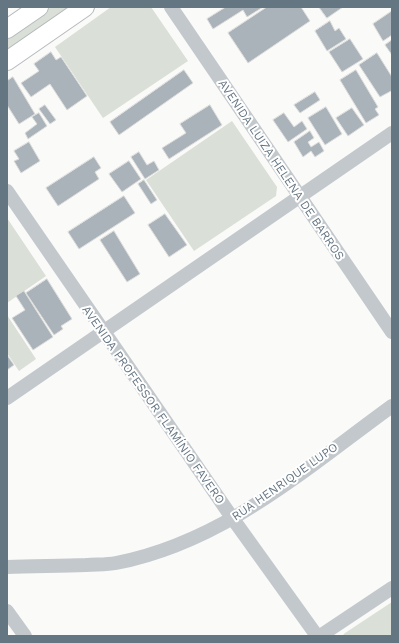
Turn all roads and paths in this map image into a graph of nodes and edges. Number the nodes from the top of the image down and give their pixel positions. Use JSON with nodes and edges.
{"nodes":[{"id":1,"x":39,"y":7,"type":"edge"},
{"id":2,"x":85,"y":7,"type":"edge"},
{"id":3,"x":171,"y":7,"type":"edge"},
{"id":4,"x":7,"y":29,"type":"edge"},
{"id":5,"x":7,"y":61,"type":"edge"},
{"id":6,"x":392,"y":134,"type":"edge"},
{"id":7,"x":7,"y":191,"type":"edge"},
{"id":8,"x":300,"y":198,"type":"junction"},
{"id":9,"x":103,"y":332,"type":"junction"},
{"id":10,"x":392,"y":332,"type":"edge"},
{"id":11,"x":7,"y":398,"type":"edge"},
{"id":12,"x":392,"y":406,"type":"edge"},
{"id":13,"x":233,"y":519,"type":"junction"},
{"id":14,"x":7,"y":567,"type":"edge"},
{"id":15,"x":392,"y":588,"type":"edge"},
{"id":16,"x":7,"y":610,"type":"edge"},
{"id":17,"x":25,"y":636,"type":"edge"},
{"id":18,"x":317,"y":636,"type":"edge"},
{"id":19,"x":320,"y":636,"type":"edge"}],
"edges":[{"from":1,"to":4,"type":"main road"},
{"from":2,"to":5,"type":"main road"},
{"from":3,"to":8,"type":"street","name":"AVENIDA LUIZA HELENA DE BARROS"},
{"from":6,"to":8,"type":"street"},
{"from":7,"to":9,"type":"street","name":"AVENIDA PROFESSOR FLAMÍNIO FAVERO"},
{"from":8,"to":9,"type":"street"},
{"from":8,"to":10,"type":"street","name":"AVENIDA LUIZA HELENA DE BARROS"},
{"from":9,"to":11,"type":"street"},
{"from":9,"to":13,"type":"street","name":"AVENIDA PROFESSOR FLAMÍNIO FAVERO"},
{"from":12,"to":13,"type":"street","name":"RUA HENRIQUE LUPO"},
{"from":13,"to":14,"type":"street","name":"RUA HENRIQUE LUPO"},
{"from":13,"to":18,"type":"street","name":"AVENIDA PROFESSOR FLAMÍNIO FAVERO"},
{"from":15,"to":19,"type":"street"},
{"from":16,"to":17,"type":"street"}]}
